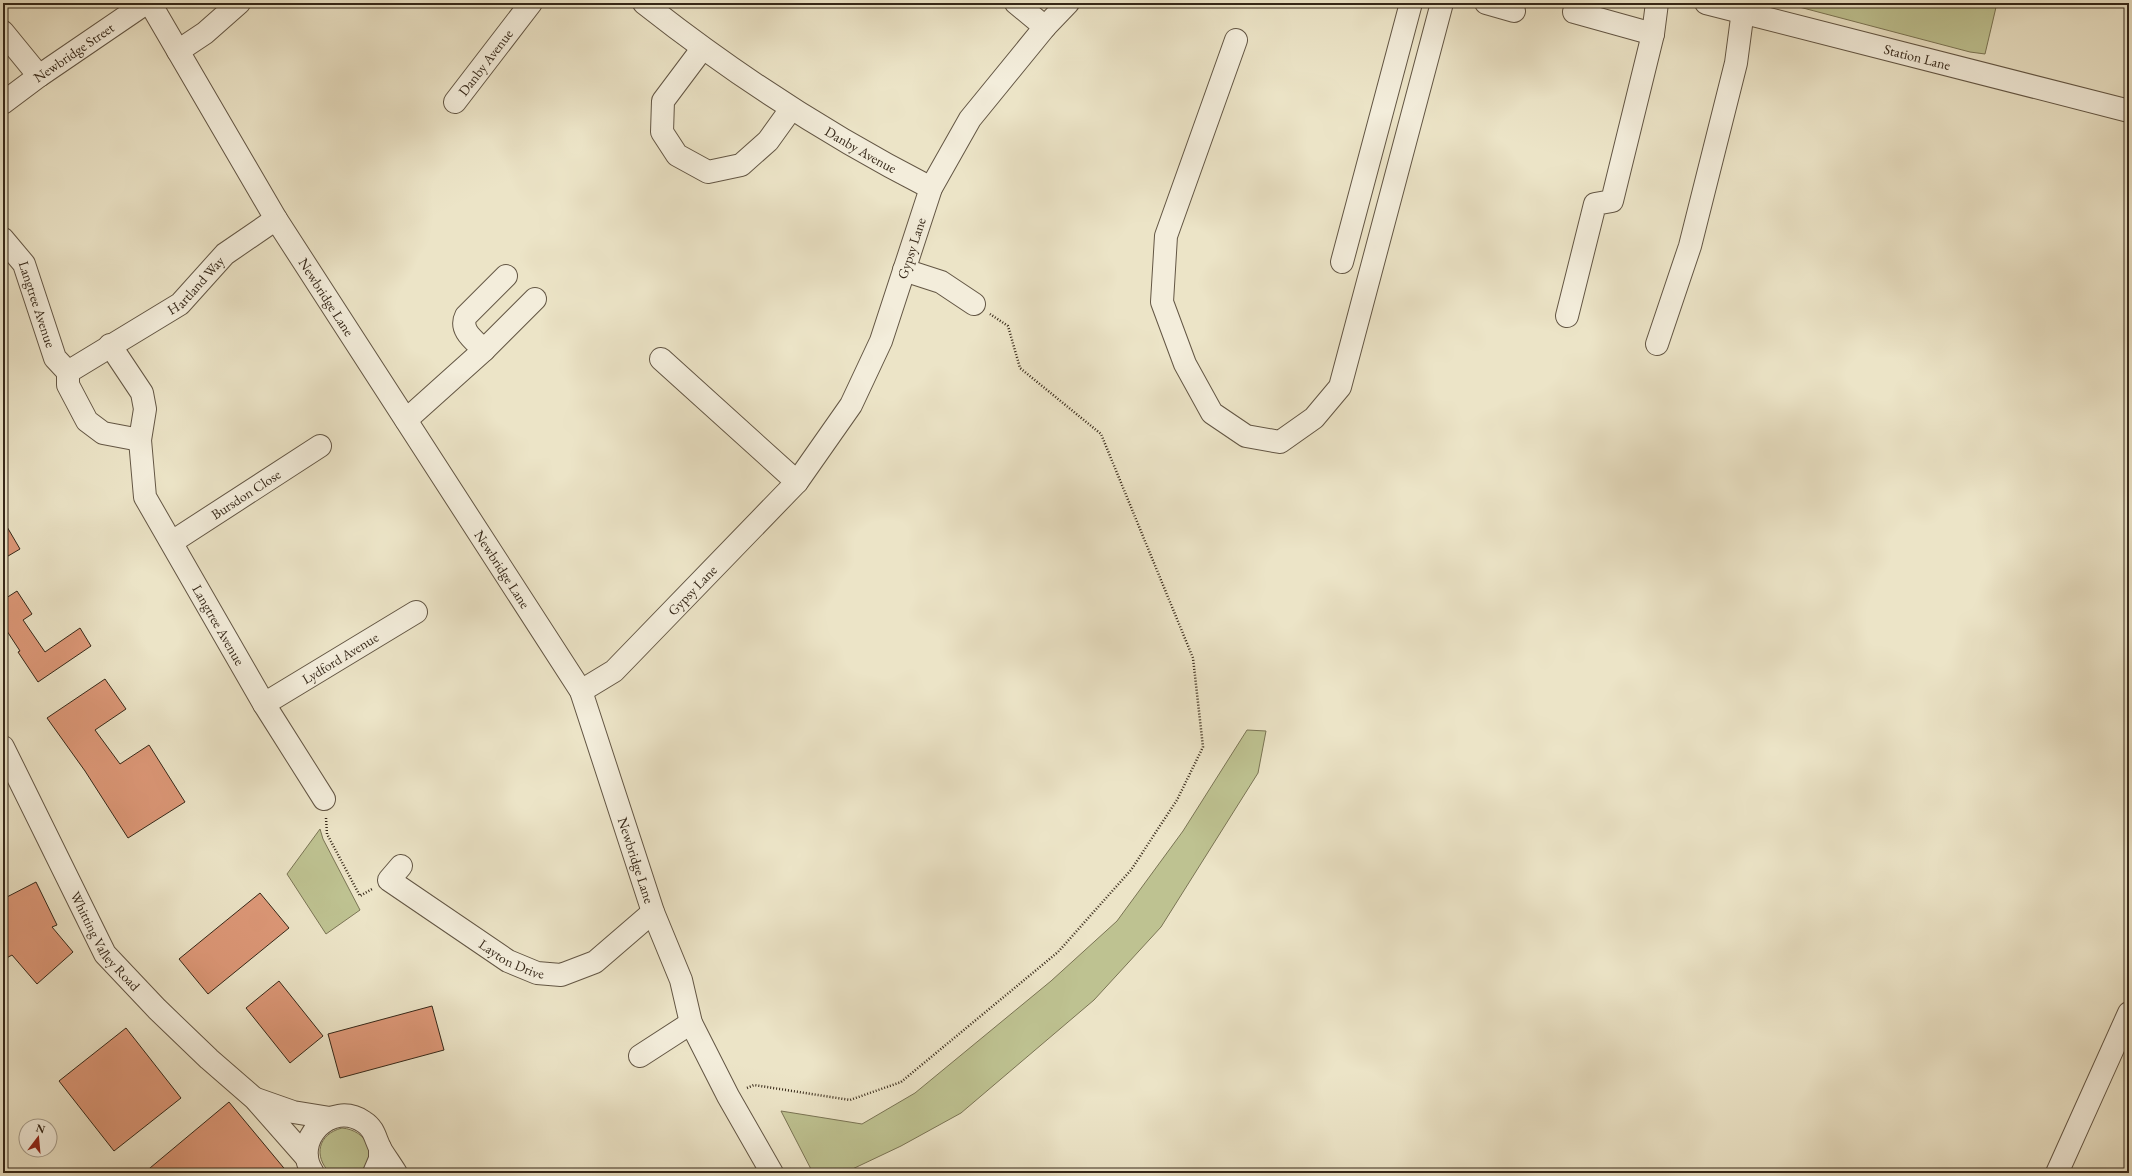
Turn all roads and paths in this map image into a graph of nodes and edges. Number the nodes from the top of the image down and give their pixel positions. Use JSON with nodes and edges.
{"nodes":[{"id":1,"x":146,"y":3,"type":"edge"},
{"id":2,"x":150,"y":3,"type":"edge"},
{"id":3,"x":239,"y":3,"type":"edge"},
{"id":4,"x":531,"y":3,"type":"edge"},
{"id":5,"x":644,"y":3,"type":"edge"},
{"id":6,"x":1016,"y":3,"type":"edge"},
{"id":7,"x":1068,"y":3,"type":"edge"},
{"id":8,"x":1411,"y":3,"type":"edge"},
{"id":9,"x":1442,"y":3,"type":"edge"},
{"id":10,"x":1486,"y":3,"type":"edge"},
{"id":11,"x":1657,"y":3,"type":"edge"},
{"id":12,"x":1706,"y":3,"type":"edge"},
{"id":13,"x":1743,"y":8,"type":"edge"},
{"id":14,"x":1514,"y":11,"type":"dead end"},
{"id":15,"x":1574,"y":12,"type":"dead end"},
{"id":16,"x":1045,"y":27,"type":"junction"},
{"id":17,"x":3,"y":32,"type":"edge"},
{"id":18,"x":1653,"y":34,"type":"junction"},
{"id":19,"x":1236,"y":40,"type":"dead end"},
{"id":20,"x":702,"y":49,"type":"junction"},
{"id":21,"x":178,"y":50,"type":"junction"},
{"id":22,"x":40,"y":76,"type":"junction"},
{"id":23,"x":455,"y":102,"type":"dead end"},
{"id":24,"x":3,"y":103,"type":"edge"},
{"id":25,"x":791,"y":109,"type":"junction"},
{"id":26,"x":2129,"y":111,"type":"edge"},
{"id":27,"x":1380,"y":119,"type":"junction"},
{"id":28,"x":1409,"y":127,"type":"junction"},
{"id":29,"x":931,"y":188,"type":"junction"},
{"id":30,"x":276,"y":219,"type":"junction"},
{"id":31,"x":3,"y":239,"type":"edge"},
{"id":32,"x":1342,"y":262,"type":"dead end"},
{"id":33,"x":904,"y":270,"type":"junction"},
{"id":34,"x":506,"y":276,"type":"dead end"},
{"id":35,"x":535,"y":299,"type":"dead end"},
{"id":36,"x":974,"y":304,"type":"joint"},
{"id":37,"x":1568,"y":316,"type":"dead end"},
{"id":38,"x":1657,"y":344,"type":"dead end"},
{"id":39,"x":110,"y":345,"type":"junction"},
{"id":40,"x":484,"y":350,"type":"junction"},
{"id":41,"x":661,"y":358,"type":"dead end"},
{"id":42,"x":68,"y":372,"type":"junction"},
{"id":43,"x":406,"y":420,"type":"junction"},
{"id":44,"x":140,"y":440,"type":"junction"},
{"id":45,"x":320,"y":446,"type":"dead end"},
{"id":46,"x":797,"y":482,"type":"junction"},
{"id":47,"x":172,"y":542,"type":"junction"},
{"id":48,"x":416,"y":612,"type":"dead end"},
{"id":49,"x":581,"y":691,"type":"junction"},
{"id":50,"x":264,"y":704,"type":"junction"},
{"id":51,"x":3,"y":747,"type":"edge"},
{"id":52,"x":324,"y":799,"type":"joint"},
{"id":53,"x":395,"y":873,"type":"joint"},
{"id":54,"x":653,"y":912,"type":"junction"},
{"id":55,"x":2129,"y":1013,"type":"edge"},
{"id":56,"x":691,"y":1023,"type":"junction"},
{"id":57,"x":640,"y":1056,"type":"dead end"},
{"id":58,"x":728,"y":1096,"type":"junction"},
{"id":59,"x":255,"y":1099,"type":"junction"},
{"id":60,"x":330,"y":1118,"type":"junction"},
{"id":61,"x":380,"y":1148,"type":"junction"},
{"id":62,"x":310,"y":1166,"type":"edge"},
{"id":63,"x":374,"y":1173,"type":"edge"},
{"id":64,"x":396,"y":1173,"type":"edge"},
{"id":65,"x":772,"y":1173,"type":"edge"},
{"id":66,"x":2057,"y":1173,"type":"edge"}],
"edges":[{"from":1,"to":22,"type":"street","name":"Newbridge Street"},
{"from":2,"to":21,"type":"street","name":"Newbridge Lane"},
{"from":3,"to":21,"type":"street"},
{"from":4,"to":23,"type":"street","name":"Danby Avenue"},
{"from":5,"to":20,"type":"street","name":"Danby Avenue"},
{"from":6,"to":16,"type":"street"},
{"from":7,"to":16,"type":"street","name":"Gypsy Lane"},
{"from":8,"to":27,"type":"street"},
{"from":9,"to":28,"type":"street"},
{"from":10,"to":14,"type":"street"},
{"from":11,"to":18,"type":"street"},
{"from":12,"to":13,"type":"street","name":"Station Lane"},
{"from":13,"to":26,"type":"street","name":"Station Lane"},
{"from":13,"to":38,"type":"street"},
{"from":15,"to":18,"type":"street"},
{"from":16,"to":29,"type":"street","name":"Gypsy Lane"},
{"from":17,"to":22,"type":"street"},
{"from":18,"to":37,"type":"street"},
{"from":19,"to":28,"type":"street"},
{"from":20,"to":25,"type":"street","name":"Danby Avenue"},
{"from":20,"to":25,"type":"street"},
{"from":21,"to":30,"type":"street","name":"Newbridge Lane"},
{"from":22,"to":24,"type":"street","name":"Newbridge Street"},
{"from":25,"to":29,"type":"street","name":"Danby Avenue"},
{"from":27,"to":28,"type":"street"},
{"from":27,"to":32,"type":"street"},
{"from":29,"to":33,"type":"street","name":"Gypsy Lane"},
{"from":30,"to":39,"type":"street","name":"Hartland Way"},
{"from":30,"to":43,"type":"street","name":"Newbridge Lane"},
{"from":31,"to":42,"type":"street","name":"Langtree Avenue"},
{"from":33,"to":36,"type":"street"},
{"from":33,"to":46,"type":"street","name":"Gypsy Lane"},
{"from":34,"to":40,"type":"street"},
{"from":35,"to":40,"type":"street"},
{"from":36,"to":58,"type":"path"},
{"from":39,"to":42,"type":"street"},
{"from":39,"to":44,"type":"street","name":"Langtree Avenue"},
{"from":40,"to":43,"type":"street"},
{"from":41,"to":46,"type":"street"},
{"from":42,"to":44,"type":"street"},
{"from":43,"to":49,"type":"street","name":"Newbridge Lane"},
{"from":44,"to":47,"type":"street","name":"Langtree Avenue"},
{"from":45,"to":47,"type":"street","name":"Bursdon Close"},
{"from":46,"to":49,"type":"street","name":"Gypsy Lane"},
{"from":47,"to":50,"type":"street","name":"Langtree Avenue"},
{"from":48,"to":50,"type":"street","name":"Lydford Avenue"},
{"from":49,"to":54,"type":"street","name":"Newbridge Lane"},
{"from":50,"to":52,"type":"street","name":"Langtree Avenue"},
{"from":51,"to":59,"type":"street","name":"Whitting Valley Road"},
{"from":52,"to":53,"type":"path"},
{"from":53,"to":54,"type":"street","name":"Layton Drive"},
{"from":54,"to":56,"type":"street","name":"Newbridge Lane"},
{"from":55,"to":66,"type":"street"},
{"from":56,"to":57,"type":"street"},
{"from":56,"to":58,"type":"street","name":"Newbridge Lane"},
{"from":58,"to":65,"type":"street","name":"Newbridge Lane"},
{"from":59,"to":60,"type":"street","name":"Whitting Valley Road"},
{"from":59,"to":62,"type":"street","name":"Whitting Valley Road"},
{"from":60,"to":61,"type":"street","name":"Whitting Valley Road"},
{"from":60,"to":62,"type":"street","name":"Whitting Valley Road"},
{"from":61,"to":63,"type":"street"},
{"from":61,"to":64,"type":"street","name":"Whitting Valley Road"}]}
